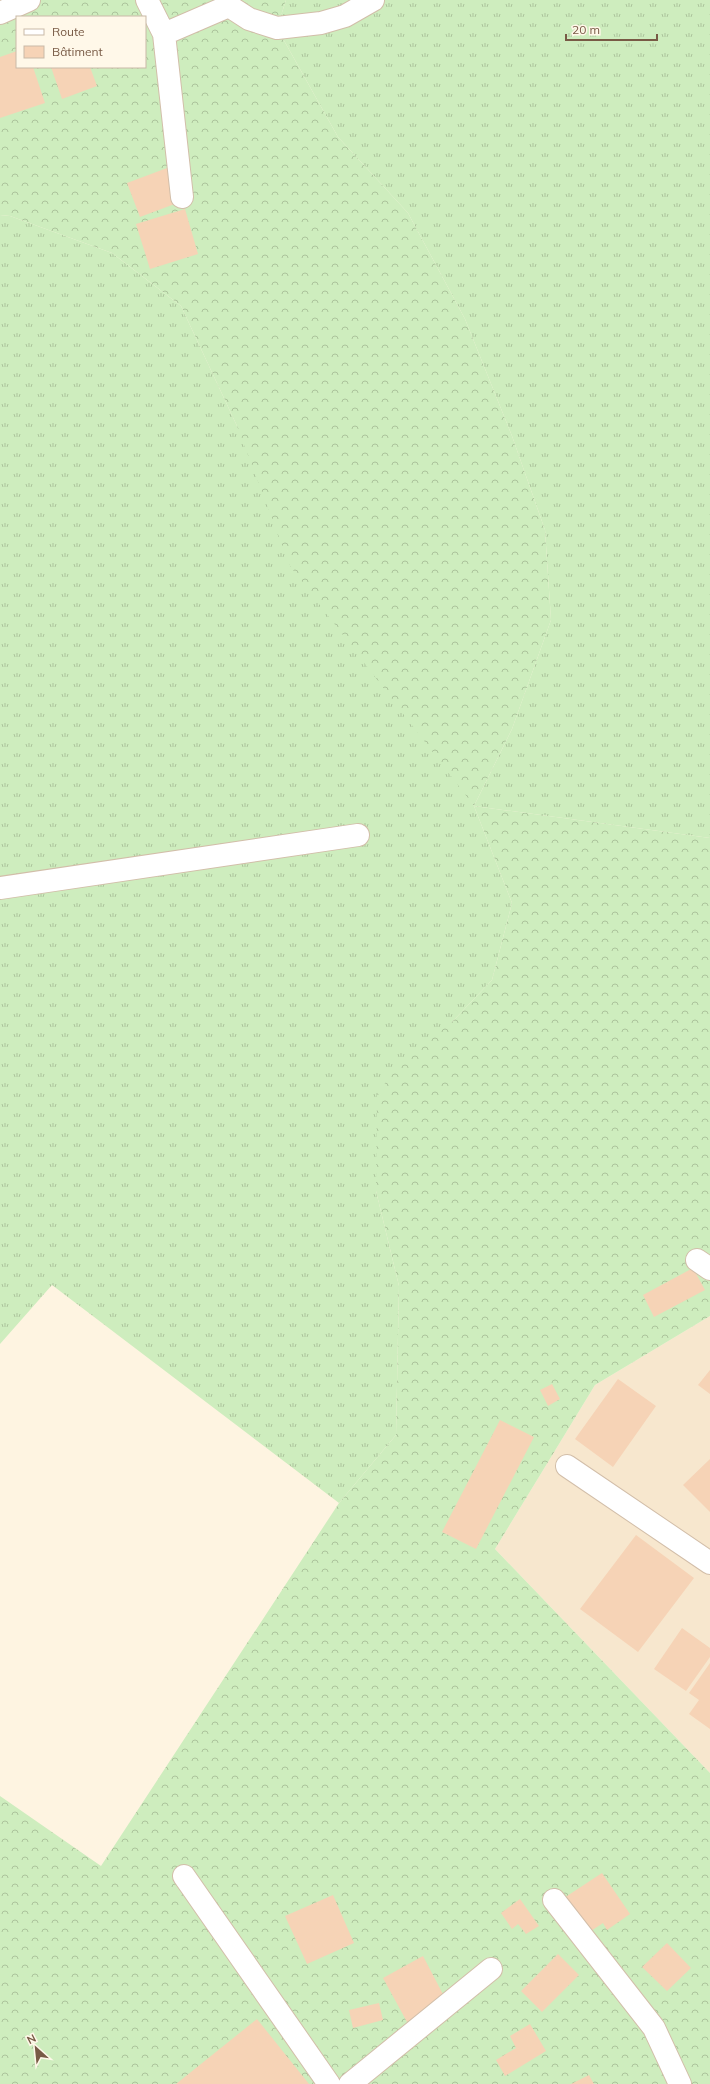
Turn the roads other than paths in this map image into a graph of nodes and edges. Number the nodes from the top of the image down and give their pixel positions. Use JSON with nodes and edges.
{"nodes":[{"id":1,"x":29,"y":0,"type":"edge"},
{"id":2,"x":147,"y":0,"type":"edge"},
{"id":3,"x":373,"y":0,"type":"edge"},
{"id":4,"x":0,"y":13,"type":"edge"},
{"id":5,"x":164,"y":34,"type":"junction"},
{"id":6,"x":182,"y":197,"type":"dead end"},
{"id":7,"x":358,"y":835,"type":"dead end"},
{"id":8,"x":0,"y":888,"type":"edge"},
{"id":9,"x":567,"y":1466,"type":"dead end"},
{"id":10,"x":710,"y":1563,"type":"edge"},
{"id":11,"x":184,"y":1876,"type":"dead end"},
{"id":12,"x":554,"y":1900,"type":"dead end"},
{"id":13,"x":491,"y":1969,"type":"dead end"},
{"id":14,"x":329,"y":2084,"type":"edge"},
{"id":15,"x":350,"y":2084,"type":"edge"},
{"id":16,"x":680,"y":2084,"type":"edge"}],
"edges":[{"from":1,"to":4,"type":"street"},
{"from":2,"to":5,"type":"street"},
{"from":3,"to":5,"type":"street"},
{"from":5,"to":6,"type":"street"},
{"from":7,"to":8,"type":"street"},
{"from":9,"to":10,"type":"street"},
{"from":11,"to":14,"type":"street"},
{"from":12,"to":16,"type":"street"},
{"from":13,"to":15,"type":"street"}]}
